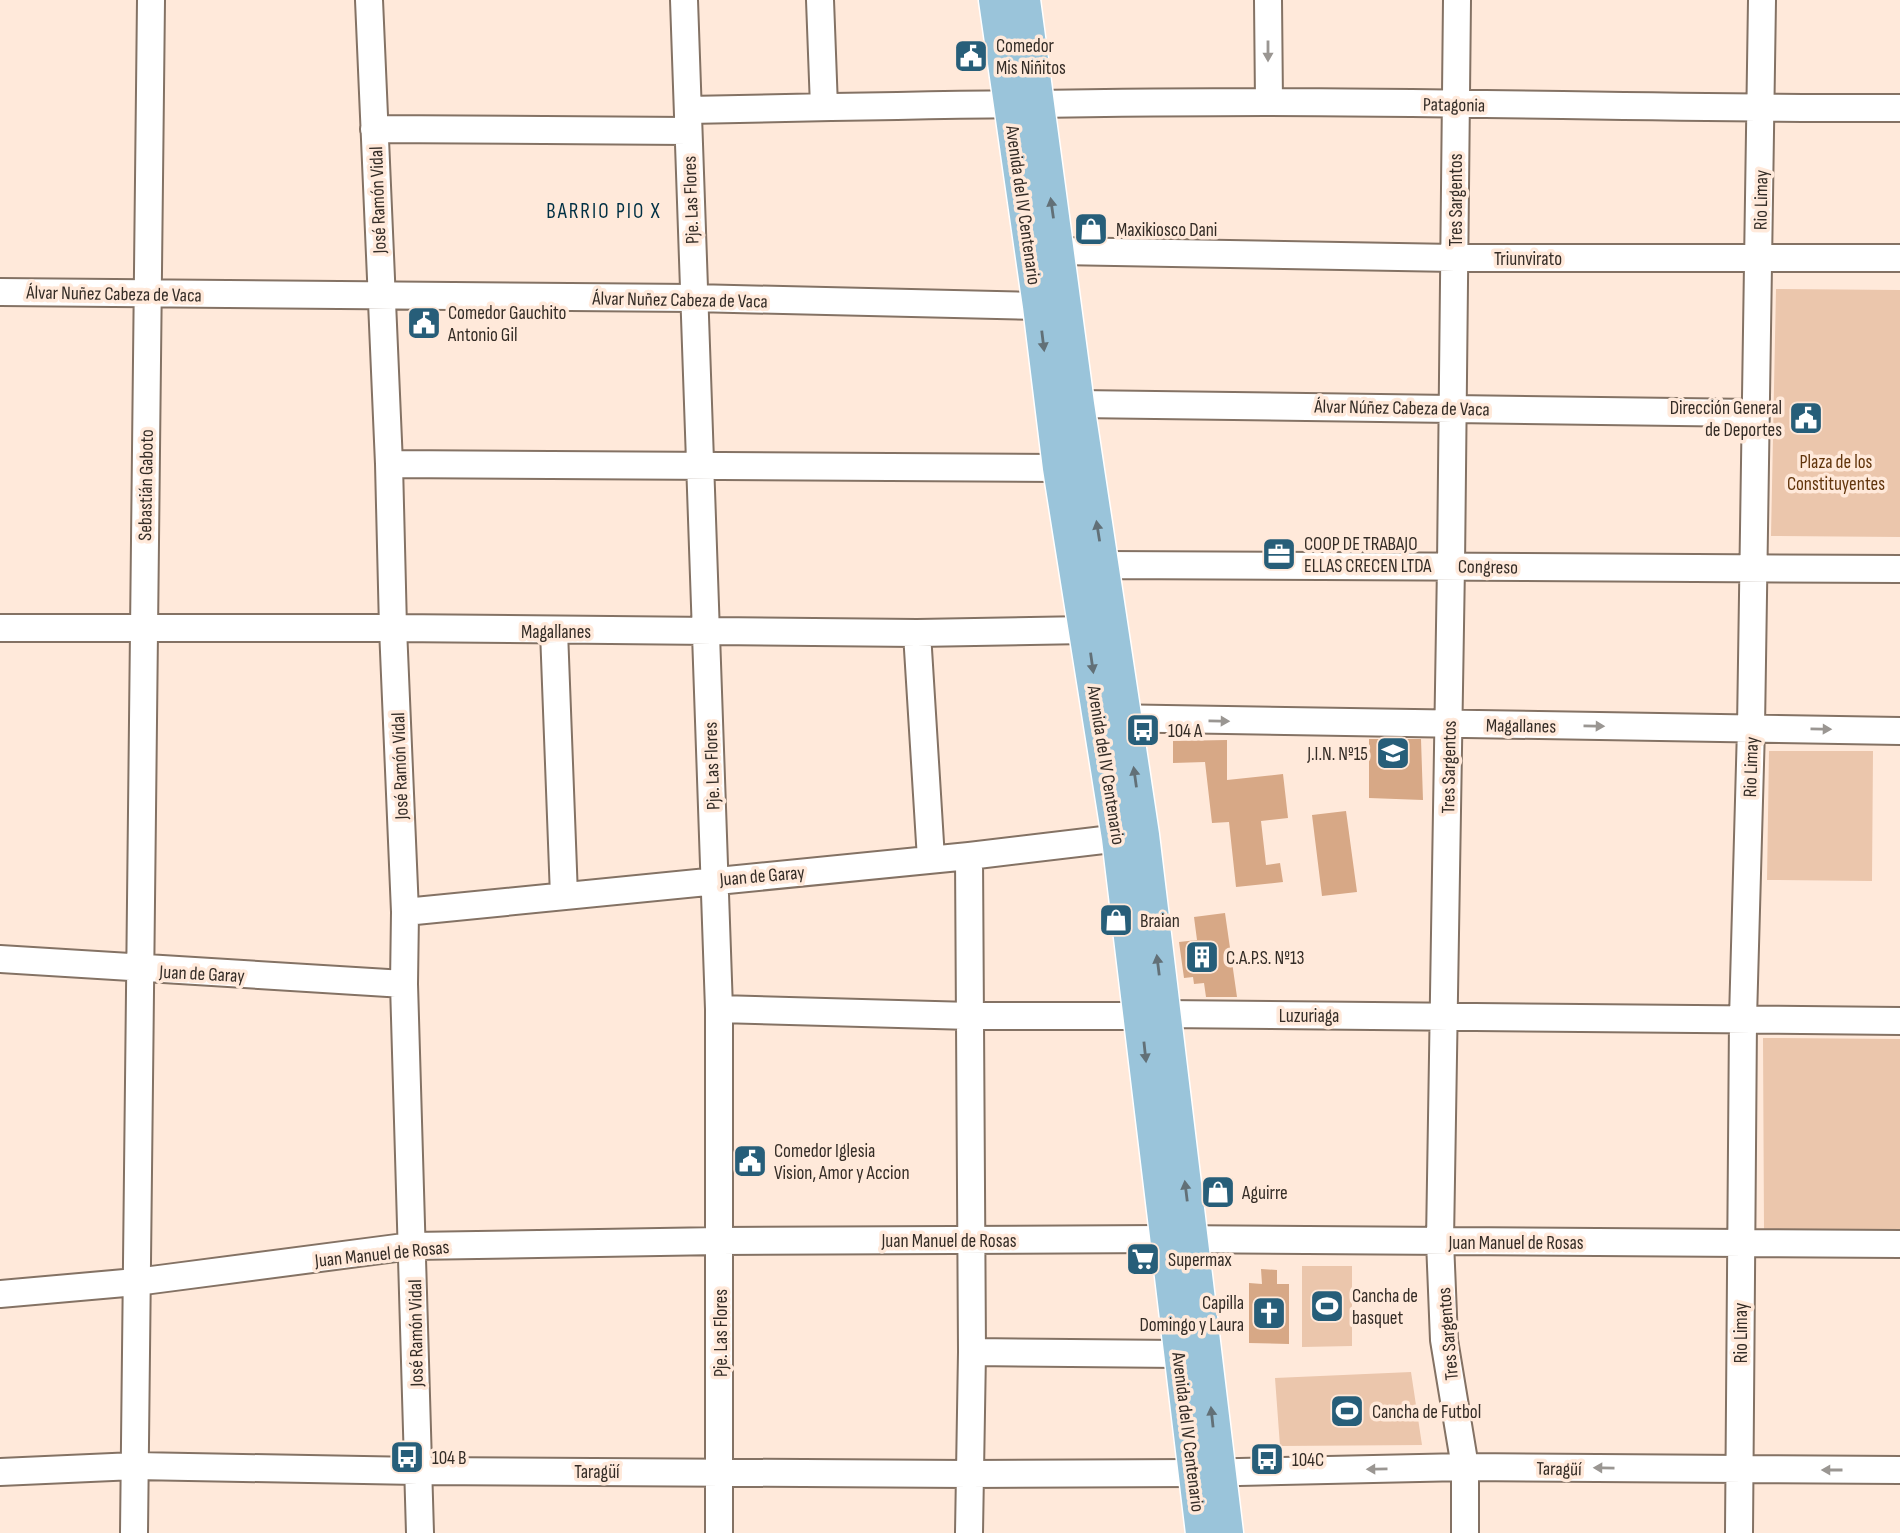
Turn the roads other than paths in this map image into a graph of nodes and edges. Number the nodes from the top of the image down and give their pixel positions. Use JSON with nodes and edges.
{"nodes":[{"id":1,"x":151,"y":0,"type":"edge"},
{"id":2,"x":369,"y":0,"type":"edge"},
{"id":3,"x":684,"y":0,"type":"edge"},
{"id":4,"x":820,"y":0,"type":"edge"},
{"id":5,"x":995,"y":0,"type":"edge"},
{"id":6,"x":1024,"y":0,"type":"edge"},
{"id":7,"x":1268,"y":0,"type":"edge"},
{"id":8,"x":1457,"y":0,"type":"edge"},
{"id":9,"x":1762,"y":0,"type":"edge"},
{"id":10,"x":1269,"y":102,"type":"junction"},
{"id":11,"x":1023,"y":104,"type":"junction"},
{"id":12,"x":1455,"y":104,"type":"junction"},
{"id":13,"x":824,"y":107,"type":"junction"},
{"id":14,"x":1900,"y":108,"type":"edge"},
{"id":15,"x":1761,"y":109,"type":"junction"},
{"id":16,"x":688,"y":121,"type":"junction"},
{"id":17,"x":374,"y":129,"type":"junction"},
{"id":18,"x":1044,"y":254,"type":"junction"},
{"id":19,"x":1455,"y":258,"type":"junction"},
{"id":20,"x":1759,"y":258,"type":"junction"},
{"id":21,"x":1900,"y":258,"type":"edge"},
{"id":22,"x":0,"y":292,"type":"edge"},
{"id":23,"x":148,"y":294,"type":"junction"},
{"id":24,"x":381,"y":297,"type":"junction"},
{"id":25,"x":693,"y":298,"type":"junction"},
{"id":26,"x":1051,"y":300,"type":"junction"},
{"id":27,"x":1453,"y":407,"type":"junction"},
{"id":28,"x":1065,"y":408,"type":"junction"},
{"id":29,"x":1755,"y":413,"type":"junction"},
{"id":30,"x":389,"y":464,"type":"junction"},
{"id":31,"x":701,"y":467,"type":"junction"},
{"id":32,"x":1059,"y":468,"type":"junction"},
{"id":33,"x":1451,"y":565,"type":"junction"},
{"id":34,"x":1090,"y":568,"type":"junction"},
{"id":35,"x":1754,"y":568,"type":"junction"},
{"id":36,"x":1900,"y":569,"type":"edge"},
{"id":37,"x":0,"y":628,"type":"edge"},
{"id":38,"x":393,"y":628,"type":"junction"},
{"id":39,"x":1100,"y":628,"type":"junction"},
{"id":40,"x":143,"y":629,"type":"junction"},
{"id":41,"x":554,"y":631,"type":"junction"},
{"id":42,"x":707,"y":631,"type":"junction"},
{"id":43,"x":917,"y":633,"type":"junction"},
{"id":44,"x":1113,"y":719,"type":"junction"},
{"id":45,"x":1449,"y":724,"type":"junction"},
{"id":46,"x":1751,"y":728,"type":"junction"},
{"id":47,"x":1900,"y":731,"type":"edge"},
{"id":48,"x":1131,"y":836,"type":"junction"},
{"id":49,"x":969,"y":856,"type":"junction"},
{"id":50,"x":931,"y":859,"type":"junction"},
{"id":51,"x":715,"y":880,"type":"junction"},
{"id":52,"x":564,"y":896,"type":"junction"},
{"id":53,"x":405,"y":912,"type":"junction"},
{"id":54,"x":0,"y":959,"type":"edge"},
{"id":55,"x":141,"y":969,"type":"junction"},
{"id":56,"x":404,"y":985,"type":"junction"},
{"id":57,"x":719,"y":1009,"type":"junction"},
{"id":58,"x":1152,"y":1015,"type":"junction"},
{"id":59,"x":1443,"y":1015,"type":"junction"},
{"id":60,"x":971,"y":1016,"type":"junction"},
{"id":61,"x":1744,"y":1019,"type":"junction"},
{"id":62,"x":1900,"y":1021,"type":"edge"},
{"id":63,"x":1179,"y":1239,"type":"junction"},
{"id":64,"x":970,"y":1240,"type":"junction"},
{"id":65,"x":720,"y":1241,"type":"junction"},
{"id":66,"x":1440,"y":1241,"type":"junction"},
{"id":67,"x":1740,"y":1243,"type":"junction"},
{"id":68,"x":1900,"y":1244,"type":"edge"},
{"id":69,"x":412,"y":1246,"type":"junction"},
{"id":70,"x":136,"y":1282,"type":"junction"},
{"id":71,"x":0,"y":1294,"type":"edge"},
{"id":72,"x":972,"y":1352,"type":"junction"},
{"id":73,"x":1180,"y":1354,"type":"junction"},
{"id":74,"x":135,"y":1466,"type":"junction"},
{"id":75,"x":1465,"y":1467,"type":"junction"},
{"id":76,"x":1739,"y":1470,"type":"junction"},
{"id":77,"x":1900,"y":1470,"type":"edge"},
{"id":78,"x":418,"y":1471,"type":"junction"},
{"id":79,"x":0,"y":1472,"type":"edge"},
{"id":80,"x":719,"y":1472,"type":"junction"},
{"id":81,"x":1207,"y":1472,"type":"junction"},
{"id":82,"x":969,"y":1474,"type":"junction"},
{"id":83,"x":134,"y":1533,"type":"edge"},
{"id":84,"x":420,"y":1533,"type":"edge"},
{"id":85,"x":719,"y":1533,"type":"edge"},
{"id":86,"x":969,"y":1533,"type":"edge"},
{"id":87,"x":1202,"y":1533,"type":"edge"},
{"id":88,"x":1227,"y":1533,"type":"edge"},
{"id":89,"x":1465,"y":1533,"type":"edge"},
{"id":90,"x":1739,"y":1533,"type":"edge"}],
"edges":[{"from":1,"to":23,"type":"street","name":"Sebastián Gaboto"},
{"from":2,"to":17,"type":"street","name":"José Ramón Vidal"},
{"from":3,"to":16,"type":"street","name":"Pje. Las Flores"},
{"from":4,"to":13,"type":"street"},
{"from":5,"to":11,"type":"main road","name":"Avenida del IV Centenario"},
{"from":6,"to":11,"type":"main road","name":"Avenida del IV Centenario"},
{"from":7,"to":10,"type":"street","one_way":true},
{"from":8,"to":12,"type":"street","name":"Tres Sargentos"},
{"from":9,"to":15,"type":"street","name":"Rio Limay"},
{"from":10,"to":11,"type":"street","name":"Patagonia"},
{"from":10,"to":12,"type":"street","name":"Patagonia"},
{"from":11,"to":13,"type":"street","name":"Patagonia"},
{"from":11,"to":18,"type":"main road","name":"Avenida del IV Centenario"},
{"from":12,"to":15,"type":"street","name":"Patagonia"},
{"from":12,"to":19,"type":"street","name":"Tres Sargentos"},
{"from":13,"to":16,"type":"street","name":"Patagonia"},
{"from":14,"to":15,"type":"street","name":"Patagonia"},
{"from":15,"to":20,"type":"street","name":"Rio Limay"},
{"from":16,"to":17,"type":"street","name":"Patagonia"},
{"from":16,"to":25,"type":"street","name":"Pje. Las Flores"},
{"from":17,"to":24,"type":"street","name":"José Ramón Vidal"},
{"from":18,"to":19,"type":"street","name":"Triunvirato"},
{"from":18,"to":26,"type":"main road","name":"Avenida del IV Centenario"},
{"from":19,"to":20,"type":"street","name":"Triunvirato"},
{"from":19,"to":27,"type":"street","name":"Tres Sargentos"},
{"from":20,"to":21,"type":"street","name":"Triunvirato"},
{"from":20,"to":29,"type":"street","name":"Rio Limay"},
{"from":22,"to":23,"type":"street","name":"Álvar Nuñez Cabeza de Vaca"},
{"from":23,"to":24,"type":"street","name":"Álvar Nuñez Cabeza de Vaca"},
{"from":23,"to":40,"type":"street","name":"Sebastián Gaboto"},
{"from":24,"to":25,"type":"street","name":"Álvar Nuñez Cabeza de Vaca"},
{"from":24,"to":30,"type":"street","name":"José Ramón Vidal"},
{"from":25,"to":26,"type":"street","name":"Álvar Nuñez Cabeza de Vaca"},
{"from":25,"to":31,"type":"street","name":"Pje. Las Flores"},
{"from":26,"to":28,"type":"main road","name":"Avenida del IV Centenario"},
{"from":27,"to":28,"type":"street","name":"Álvar Núñez Cabeza de Vaca"},
{"from":27,"to":29,"type":"street","name":"Álvar Núñez Cabeza de Vaca"},
{"from":27,"to":33,"type":"street","name":"Tres Sargentos"},
{"from":28,"to":32,"type":"main road","name":"Avenida del IV Centenario"},
{"from":34,"to":28,"type":"main road","name":"Avenida del IV Centenario","one_way":true},
{"from":29,"to":35,"type":"street","name":"Rio Limay"},
{"from":30,"to":31,"type":"street"},
{"from":30,"to":38,"type":"street","name":"José Ramón Vidal"},
{"from":31,"to":32,"type":"street"},
{"from":31,"to":42,"type":"street","name":"Pje. Las Flores"},
{"from":32,"to":34,"type":"main road","name":"Avenida del IV Centenario"},
{"from":33,"to":34,"type":"street","name":"Congreso"},
{"from":33,"to":35,"type":"street","name":"Congreso"},
{"from":33,"to":45,"type":"street","name":"Tres Sargentos"},
{"from":34,"to":39,"type":"main road","name":"Avenida del IV Centenario"},
{"from":35,"to":36,"type":"street","name":"Congreso"},
{"from":35,"to":46,"type":"street","name":"Rio Limay"},
{"from":37,"to":40,"type":"street","name":"Magallanes"},
{"from":38,"to":40,"type":"street","name":"Magallanes"},
{"from":38,"to":41,"type":"street","name":"Magallanes"},
{"from":38,"to":53,"type":"street","name":"José Ramón Vidal"},
{"from":39,"to":43,"type":"street","name":"Magallanes"},
{"from":39,"to":44,"type":"main road","name":"Avenida del IV Centenario"},
{"from":40,"to":55,"type":"street","name":"Sebastián Gaboto"},
{"from":41,"to":42,"type":"street","name":"Magallanes"},
{"from":41,"to":52,"type":"street"},
{"from":42,"to":43,"type":"street","name":"Magallanes"},
{"from":42,"to":51,"type":"street","name":"Pje. Las Flores"},
{"from":43,"to":50,"type":"street"},
{"from":44,"to":45,"type":"street","name":"Magallanes","one_way":true},
{"from":44,"to":48,"type":"main road","name":"Avenida del IV Centenario"},
{"from":45,"to":46,"type":"street","name":"Magallanes","one_way":true},
{"from":45,"to":59,"type":"street","name":"Tres Sargentos"},
{"from":46,"to":47,"type":"street","name":"Magallanes","one_way":true},
{"from":46,"to":61,"type":"street","name":"Rio Limay"},
{"from":48,"to":49,"type":"street","name":"Juan de Garay"},
{"from":48,"to":58,"type":"main road","name":"Avenida del IV Centenario"},
{"from":49,"to":50,"type":"street","name":"Juan de Garay"},
{"from":49,"to":60,"type":"street"},
{"from":50,"to":51,"type":"street","name":"Juan de Garay"},
{"from":51,"to":52,"type":"street","name":"Juan de Garay"},
{"from":51,"to":57,"type":"street","name":"Pje. Las Flores"},
{"from":52,"to":53,"type":"street","name":"Juan de Garay"},
{"from":53,"to":56,"type":"street","name":"José Ramón Vidal"},
{"from":54,"to":55,"type":"street","name":"Juan de Garay"},
{"from":55,"to":56,"type":"street","name":"Juan de Garay"},
{"from":55,"to":70,"type":"street","name":"Sebastián Gaboto"},
{"from":56,"to":69,"type":"street","name":"José Ramón Vidal"},
{"from":57,"to":60,"type":"street","name":"Luzuriaga"},
{"from":57,"to":65,"type":"street","name":"Pje. Las Flores"},
{"from":58,"to":59,"type":"street","name":"Luzuriaga"},
{"from":58,"to":60,"type":"street","name":"Luzuriaga"},
{"from":58,"to":63,"type":"main road","name":"Avenida del IV Centenario"},
{"from":59,"to":61,"type":"street","name":"Luzuriaga"},
{"from":59,"to":66,"type":"street","name":"Tres Sargentos"},
{"from":60,"to":64,"type":"street"},
{"from":61,"to":62,"type":"street","name":"Luzuriaga"},
{"from":61,"to":67,"type":"street","name":"Rio Limay"},
{"from":63,"to":64,"type":"street","name":"Juan Manuel de Rosas"},
{"from":63,"to":66,"type":"street","name":"Juan Manuel de Rosas"},
{"from":63,"to":73,"type":"main road","name":"Avenida del IV Centenario"},
{"from":81,"to":63,"type":"main road","name":"Avenida del IV Centenario","one_way":true},
{"from":64,"to":65,"type":"street","name":"Juan Manuel de Rosas"},
{"from":64,"to":72,"type":"street"},
{"from":65,"to":69,"type":"street","name":"Juan Manuel de Rosas"},
{"from":65,"to":80,"type":"street","name":"Pje. Las Flores"},
{"from":66,"to":67,"type":"street","name":"Juan Manuel de Rosas"},
{"from":66,"to":75,"type":"street","name":"Tres Sargentos"},
{"from":67,"to":68,"type":"street","name":"Juan Manuel de Rosas"},
{"from":67,"to":76,"type":"street","name":"Rio Limay"},
{"from":69,"to":70,"type":"street","name":"Juan Manuel de Rosas"},
{"from":69,"to":78,"type":"street","name":"José Ramón Vidal"},
{"from":70,"to":71,"type":"street","name":"Juan Manuel de Rosas"},
{"from":70,"to":74,"type":"street","name":"Sebastián Gaboto"},
{"from":72,"to":73,"type":"street"},
{"from":72,"to":82,"type":"street"},
{"from":73,"to":81,"type":"main road","name":"Avenida del IV Centenario"},
{"from":74,"to":78,"type":"street","name":"Taragüí"},
{"from":74,"to":79,"type":"street","name":"Taragüí"},
{"from":74,"to":83,"type":"street","name":"Sebastián Gaboto"},
{"from":76,"to":75,"type":"street","name":"Taragüí","one_way":true},
{"from":75,"to":81,"type":"street","name":"Taragüí","one_way":true},
{"from":75,"to":89,"type":"street","name":"Tres Sargentos"},
{"from":77,"to":76,"type":"street","name":"Taragüí","one_way":true},
{"from":76,"to":90,"type":"street","name":"Rio Limay"},
{"from":78,"to":80,"type":"street","name":"Taragüí"},
{"from":78,"to":84,"type":"street","name":"José Ramón Vidal"},
{"from":80,"to":82,"type":"street","name":"Taragüí"},
{"from":80,"to":85,"type":"street","name":"Pje. Las Flores"},
{"from":81,"to":82,"type":"street","name":"Taragüí"},
{"from":81,"to":87,"type":"main road","name":"Avenida del IV Centenario"},
{"from":81,"to":88,"type":"main road","name":"Avenida del IV Centenario"},
{"from":82,"to":86,"type":"street"}]}
